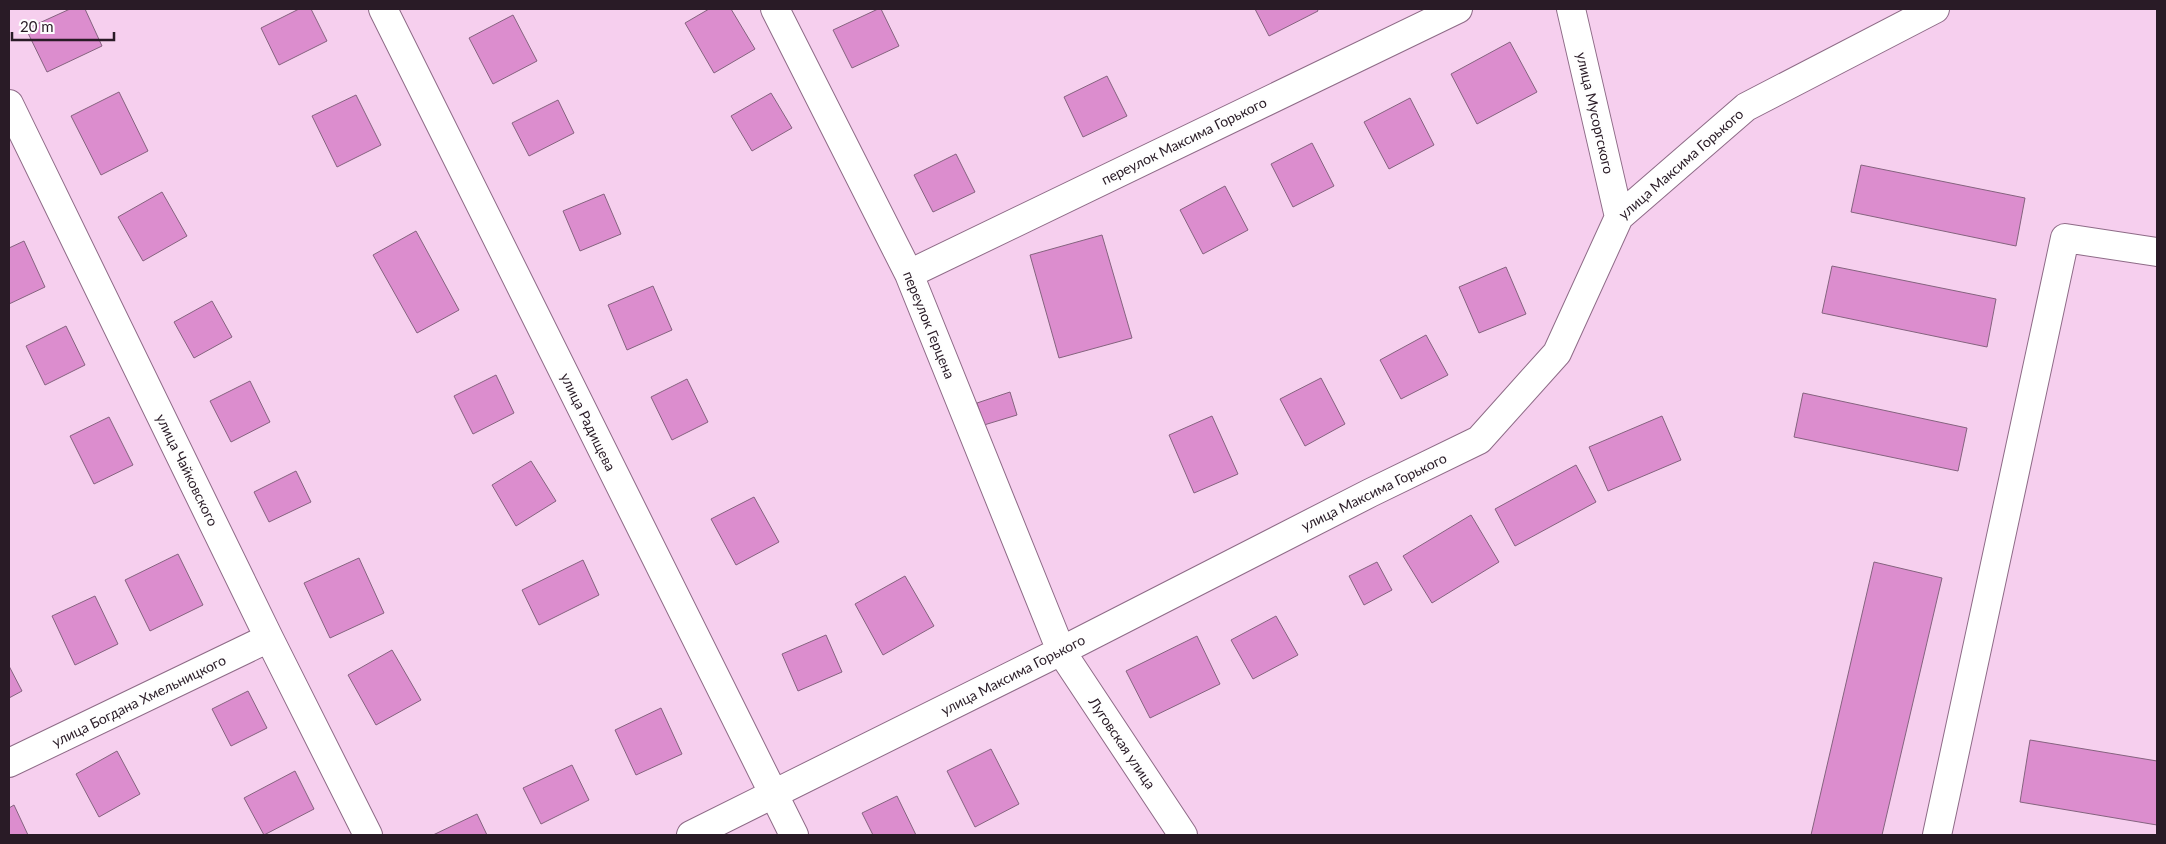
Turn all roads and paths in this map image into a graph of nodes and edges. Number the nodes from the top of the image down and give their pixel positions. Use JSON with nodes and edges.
{"nodes":[{"id":1,"x":383,"y":9,"type":"edge"},
{"id":2,"x":775,"y":9,"type":"edge"},
{"id":3,"x":1458,"y":9,"type":"edge"},
{"id":4,"x":1571,"y":9,"type":"edge"},
{"id":5,"x":1935,"y":9,"type":"edge"},
{"id":6,"x":9,"y":104,"type":"edge"},
{"id":7,"x":1619,"y":217,"type":"junction"},
{"id":8,"x":2157,"y":252,"type":"edge"},
{"id":9,"x":909,"y":274,"type":"junction"},
{"id":10,"x":269,"y":638,"type":"junction"},
{"id":11,"x":1061,"y":652,"type":"junction"},
{"id":12,"x":9,"y":764,"type":"edge"},
{"id":13,"x":774,"y":794,"type":"junction"},
{"id":14,"x":368,"y":835,"type":"edge"},
{"id":15,"x":691,"y":835,"type":"edge"},
{"id":16,"x":794,"y":835,"type":"edge"},
{"id":17,"x":1183,"y":835,"type":"edge"},
{"id":18,"x":1937,"y":835,"type":"edge"}],
"edges":[{"from":1,"to":13,"type":"street","name":"улица Радищева"},
{"from":2,"to":9,"type":"street","name":"переулок Герцена"},
{"from":3,"to":9,"type":"street","name":"переулок Максима Горького"},
{"from":4,"to":7,"type":"street","name":"улица Мусоргского"},
{"from":5,"to":7,"type":"street","name":"улица Максима Горького"},
{"from":6,"to":10,"type":"street","name":"улица Чайковского"},
{"from":7,"to":11,"type":"street","name":"улица Максима Горького"},
{"from":8,"to":18,"type":"street"},
{"from":9,"to":11,"type":"street","name":"переулок Герцена"},
{"from":10,"to":12,"type":"street","name":"улица Богдана Хмельницкого"},
{"from":10,"to":14,"type":"street","name":"улица Чайковского"},
{"from":11,"to":13,"type":"street","name":"улица Максима Горького"},
{"from":11,"to":17,"type":"street","name":"Луговская улица"},
{"from":13,"to":15,"type":"street","name":"улица Максима Горького"},
{"from":13,"to":16,"type":"street","name":"улица Радищева"}]}
